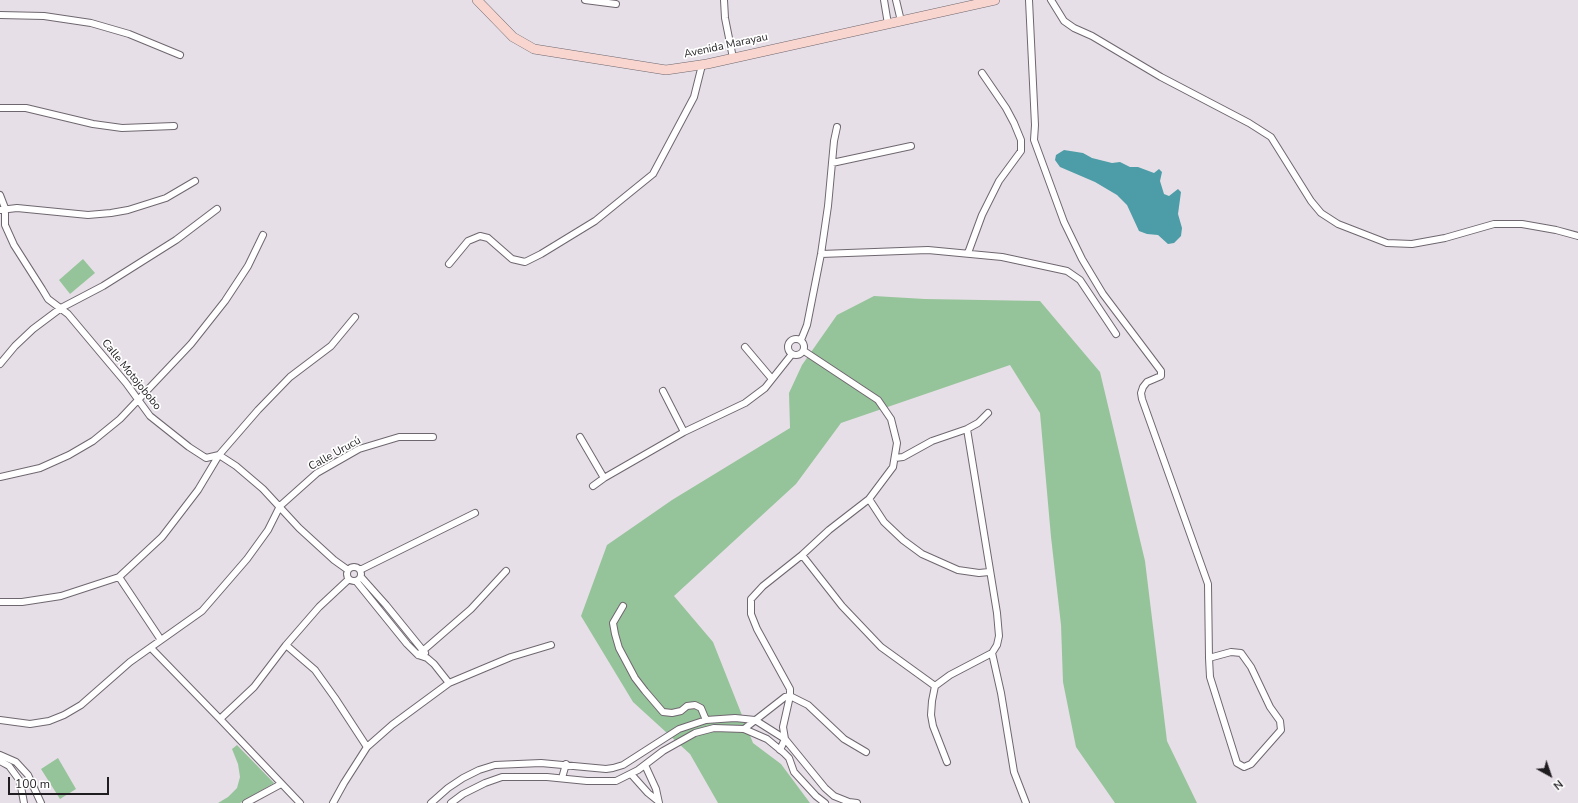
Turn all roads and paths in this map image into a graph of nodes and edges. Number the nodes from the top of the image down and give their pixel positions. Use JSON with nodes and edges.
{"nodes":[{"id":1,"x":477,"y":0,"type":"edge"},
{"id":2,"x":585,"y":0,"type":"edge"},
{"id":3,"x":724,"y":0,"type":"edge"},
{"id":4,"x":884,"y":0,"type":"edge"},
{"id":5,"x":896,"y":0,"type":"edge"},
{"id":6,"x":995,"y":0,"type":"edge"},
{"id":7,"x":1029,"y":0,"type":"edge"},
{"id":8,"x":1051,"y":0,"type":"edge"},
{"id":9,"x":616,"y":4,"type":"dead end"},
{"id":10,"x":0,"y":15,"type":"edge"},
{"id":11,"x":900,"y":21,"type":"junction"},
{"id":12,"x":888,"y":24,"type":"junction"},
{"id":13,"x":180,"y":55,"type":"dead end"},
{"id":14,"x":732,"y":58,"type":"junction"},
{"id":15,"x":702,"y":65,"type":"junction"},
{"id":16,"x":982,"y":73,"type":"dead end"},
{"id":17,"x":0,"y":108,"type":"edge"},
{"id":18,"x":174,"y":126,"type":"dead end"},
{"id":19,"x":838,"y":128,"type":"dead end"},
{"id":20,"x":911,"y":146,"type":"dead end"},
{"id":21,"x":832,"y":163,"type":"junction"},
{"id":22,"x":195,"y":180,"type":"dead end"},
{"id":23,"x":0,"y":195,"type":"edge"},
{"id":24,"x":2,"y":209,"type":"edge"},
{"id":25,"x":217,"y":209,"type":"dead end"},
{"id":26,"x":263,"y":235,"type":"dead end"},
{"id":27,"x":1578,"y":236,"type":"edge"},
{"id":28,"x":968,"y":253,"type":"junction"},
{"id":29,"x":821,"y":254,"type":"junction"},
{"id":30,"x":449,"y":264,"type":"dead end"},
{"id":31,"x":61,"y":308,"type":"junction"},
{"id":32,"x":355,"y":317,"type":"dead end"},
{"id":33,"x":1116,"y":334,"type":"dead end"},
{"id":34,"x":801,"y":340,"type":"junction"},
{"id":35,"x":745,"y":347,"type":"dead end"},
{"id":36,"x":804,"y":351,"type":"junction"},
{"id":37,"x":792,"y":354,"type":"junction"},
{"id":38,"x":0,"y":364,"type":"edge"},
{"id":39,"x":772,"y":379,"type":"junction"},
{"id":40,"x":663,"y":391,"type":"dead end"},
{"id":41,"x":137,"y":400,"type":"junction"},
{"id":42,"x":988,"y":413,"type":"dead end"},
{"id":43,"x":967,"y":429,"type":"junction"},
{"id":44,"x":684,"y":432,"type":"junction"},
{"id":45,"x":433,"y":437,"type":"dead end"},
{"id":46,"x":580,"y":437,"type":"dead end"},
{"id":47,"x":219,"y":455,"type":"junction"},
{"id":48,"x":895,"y":458,"type":"junction"},
{"id":49,"x":0,"y":477,"type":"edge"},
{"id":50,"x":604,"y":478,"type":"junction"},
{"id":51,"x":593,"y":486,"type":"dead end"},
{"id":52,"x":869,"y":499,"type":"junction"},
{"id":53,"x":280,"y":506,"type":"junction"},
{"id":54,"x":475,"y":513,"type":"dead end"},
{"id":55,"x":802,"y":555,"type":"junction"},
{"id":56,"x":348,"y":570,"type":"junction"},
{"id":57,"x":506,"y":571,"type":"dead end"},
{"id":58,"x":989,"y":572,"type":"junction"},
{"id":59,"x":359,"y":576,"type":"junction"},
{"id":60,"x":119,"y":577,"type":"junction"},
{"id":61,"x":349,"y":579,"type":"junction"},
{"id":62,"x":0,"y":602,"type":"edge"},
{"id":63,"x":622,"y":606,"type":"dead end"},
{"id":64,"x":161,"y":640,"type":"junction"},
{"id":65,"x":286,"y":645,"type":"junction"},
{"id":66,"x":552,"y":645,"type":"dead end"},
{"id":67,"x":151,"y":648,"type":"junction"},
{"id":68,"x":424,"y":651,"type":"junction"},
{"id":69,"x":992,"y":653,"type":"junction"},
{"id":70,"x":418,"y":655,"type":"junction"},
{"id":71,"x":427,"y":658,"type":"junction"},
{"id":72,"x":1209,"y":658,"type":"junction"},
{"id":73,"x":449,"y":683,"type":"junction"},
{"id":74,"x":935,"y":686,"type":"junction"},
{"id":75,"x":790,"y":696,"type":"junction"},
{"id":76,"x":220,"y":719,"type":"junction"},
{"id":77,"x":0,"y":720,"type":"edge"},
{"id":78,"x":706,"y":720,"type":"junction"},
{"id":79,"x":755,"y":720,"type":"junction"},
{"id":80,"x":744,"y":729,"type":"junction"},
{"id":81,"x":784,"y":739,"type":"junction"},
{"id":82,"x":367,"y":747,"type":"junction"},
{"id":83,"x":780,"y":750,"type":"junction"},
{"id":84,"x":866,"y":752,"type":"dead end"},
{"id":85,"x":0,"y":755,"type":"edge"},
{"id":86,"x":0,"y":761,"type":"edge"},
{"id":87,"x":947,"y":762,"type":"dead end"},
{"id":88,"x":547,"y":764,"type":"junction"},
{"id":89,"x":566,"y":764,"type":"junction"},
{"id":90,"x":645,"y":765,"type":"junction"},
{"id":91,"x":631,"y":774,"type":"junction"},
{"id":92,"x":547,"y":777,"type":"junction"},
{"id":93,"x":562,"y":778,"type":"junction"},
{"id":94,"x":280,"y":784,"type":"junction"},
{"id":95,"x":658,"y":802,"type":"edge"},
{"id":96,"x":24,"y":803,"type":"edge"},
{"id":97,"x":41,"y":803,"type":"edge"},
{"id":98,"x":246,"y":803,"type":"edge"},
{"id":99,"x":300,"y":803,"type":"edge"},
{"id":100,"x":333,"y":803,"type":"edge"},
{"id":101,"x":431,"y":803,"type":"edge"},
{"id":102,"x":451,"y":803,"type":"edge"},
{"id":103,"x":825,"y":803,"type":"edge"},
{"id":104,"x":857,"y":803,"type":"edge"},
{"id":105,"x":1026,"y":803,"type":"edge"}],
"edges":[{"from":1,"to":15,"type":"street","name":"Avenida Marayau"},
{"from":2,"to":9,"type":"street"},
{"from":3,"to":14,"type":"street"},
{"from":4,"to":12,"type":"street"},
{"from":5,"to":11,"type":"street"},
{"from":6,"to":11,"type":"street","name":"Avenida Marayau"},
{"from":7,"to":72,"type":"street"},
{"from":8,"to":27,"type":"street"},
{"from":10,"to":13,"type":"street"},
{"from":11,"to":12,"type":"street","name":"Avenida Marayau"},
{"from":12,"to":14,"type":"street","name":"Avenida Marayau"},
{"from":14,"to":15,"type":"street","name":"Avenida Marayau"},
{"from":15,"to":30,"type":"street"},
{"from":16,"to":28,"type":"street"},
{"from":17,"to":18,"type":"street"},
{"from":19,"to":21,"type":"street"},
{"from":20,"to":21,"type":"street"},
{"from":21,"to":29,"type":"street"},
{"from":22,"to":24,"type":"street"},
{"from":23,"to":24,"type":"street","name":"Calle Motojobobo"},
{"from":24,"to":31,"type":"street","name":"Calle Motojobobo"},
{"from":25,"to":31,"type":"street"},
{"from":26,"to":41,"type":"street"},
{"from":28,"to":29,"type":"street"},
{"from":28,"to":33,"type":"street"},
{"from":29,"to":34,"type":"street"},
{"from":31,"to":38,"type":"street"},
{"from":31,"to":41,"type":"street","name":"Calle Motojobobo"},
{"from":32,"to":47,"type":"street"},
{"from":34,"to":36,"type":"street"},
{"from":34,"to":37,"type":"street"},
{"from":35,"to":39,"type":"street"},
{"from":36,"to":37,"type":"street"},
{"from":36,"to":48,"type":"street"},
{"from":37,"to":39,"type":"street"},
{"from":39,"to":44,"type":"street"},
{"from":40,"to":44,"type":"street"},
{"from":41,"to":47,"type":"street","name":"Calle Motojobobo"},
{"from":41,"to":49,"type":"street"},
{"from":42,"to":43,"type":"street"},
{"from":43,"to":48,"type":"street"},
{"from":43,"to":58,"type":"street"},
{"from":44,"to":50,"type":"street"},
{"from":45,"to":53,"type":"street","name":"Calle Urucú"},
{"from":46,"to":50,"type":"street"},
{"from":47,"to":53,"type":"street"},
{"from":47,"to":60,"type":"street"},
{"from":48,"to":52,"type":"street"},
{"from":50,"to":51,"type":"street"},
{"from":52,"to":55,"type":"street"},
{"from":52,"to":58,"type":"street"},
{"from":53,"to":56,"type":"street"},
{"from":53,"to":64,"type":"street","name":"Calle Urucú"},
{"from":54,"to":59,"type":"street"},
{"from":55,"to":74,"type":"street"},
{"from":55,"to":75,"type":"street"},
{"from":56,"to":59,"type":"street"},
{"from":56,"to":61,"type":"street"},
{"from":57,"to":68,"type":"street"},
{"from":58,"to":69,"type":"street"},
{"from":59,"to":61,"type":"street"},
{"from":59,"to":68,"type":"street"},
{"from":59,"to":70,"type":"street"},
{"from":60,"to":62,"type":"street"},
{"from":60,"to":64,"type":"street"},
{"from":61,"to":65,"type":"street"},
{"from":63,"to":78,"type":"street"},
{"from":64,"to":67,"type":"street","name":"Calle Urucú"},
{"from":65,"to":76,"type":"street"},
{"from":65,"to":82,"type":"street"},
{"from":66,"to":73,"type":"street"},
{"from":67,"to":76,"type":"street"},
{"from":67,"to":77,"type":"street","name":"Calle Urucú"},
{"from":68,"to":70,"type":"street"},
{"from":68,"to":71,"type":"street"},
{"from":69,"to":74,"type":"street"},
{"from":69,"to":105,"type":"street"},
{"from":70,"to":71,"type":"street"},
{"from":71,"to":73,"type":"street"},
{"from":72,"to":72,"type":"street"},
{"from":73,"to":82,"type":"street"},
{"from":74,"to":87,"type":"street"},
{"from":75,"to":79,"type":"street"},
{"from":75,"to":81,"type":"street"},
{"from":75,"to":84,"type":"street"},
{"from":76,"to":94,"type":"street"},
{"from":78,"to":79,"type":"street"},
{"from":78,"to":89,"type":"street"},
{"from":79,"to":80,"type":"street"},
{"from":79,"to":81,"type":"street"},
{"from":80,"to":83,"type":"street"},
{"from":80,"to":90,"type":"street"},
{"from":81,"to":83,"type":"street"},
{"from":81,"to":104,"type":"street"},
{"from":82,"to":100,"type":"street"},
{"from":83,"to":103,"type":"street"},
{"from":85,"to":97,"type":"street"},
{"from":86,"to":96,"type":"street"},
{"from":88,"to":89,"type":"street"},
{"from":88,"to":92,"type":"street"},
{"from":88,"to":101,"type":"street"},
{"from":89,"to":93,"type":"street"},
{"from":90,"to":91,"type":"street"},
{"from":90,"to":95,"type":"street"},
{"from":91,"to":93,"type":"street"},
{"from":91,"to":95,"type":"street"},
{"from":92,"to":93,"type":"street"},
{"from":92,"to":102,"type":"street"},
{"from":94,"to":98,"type":"street"},
{"from":94,"to":99,"type":"street"}]}
